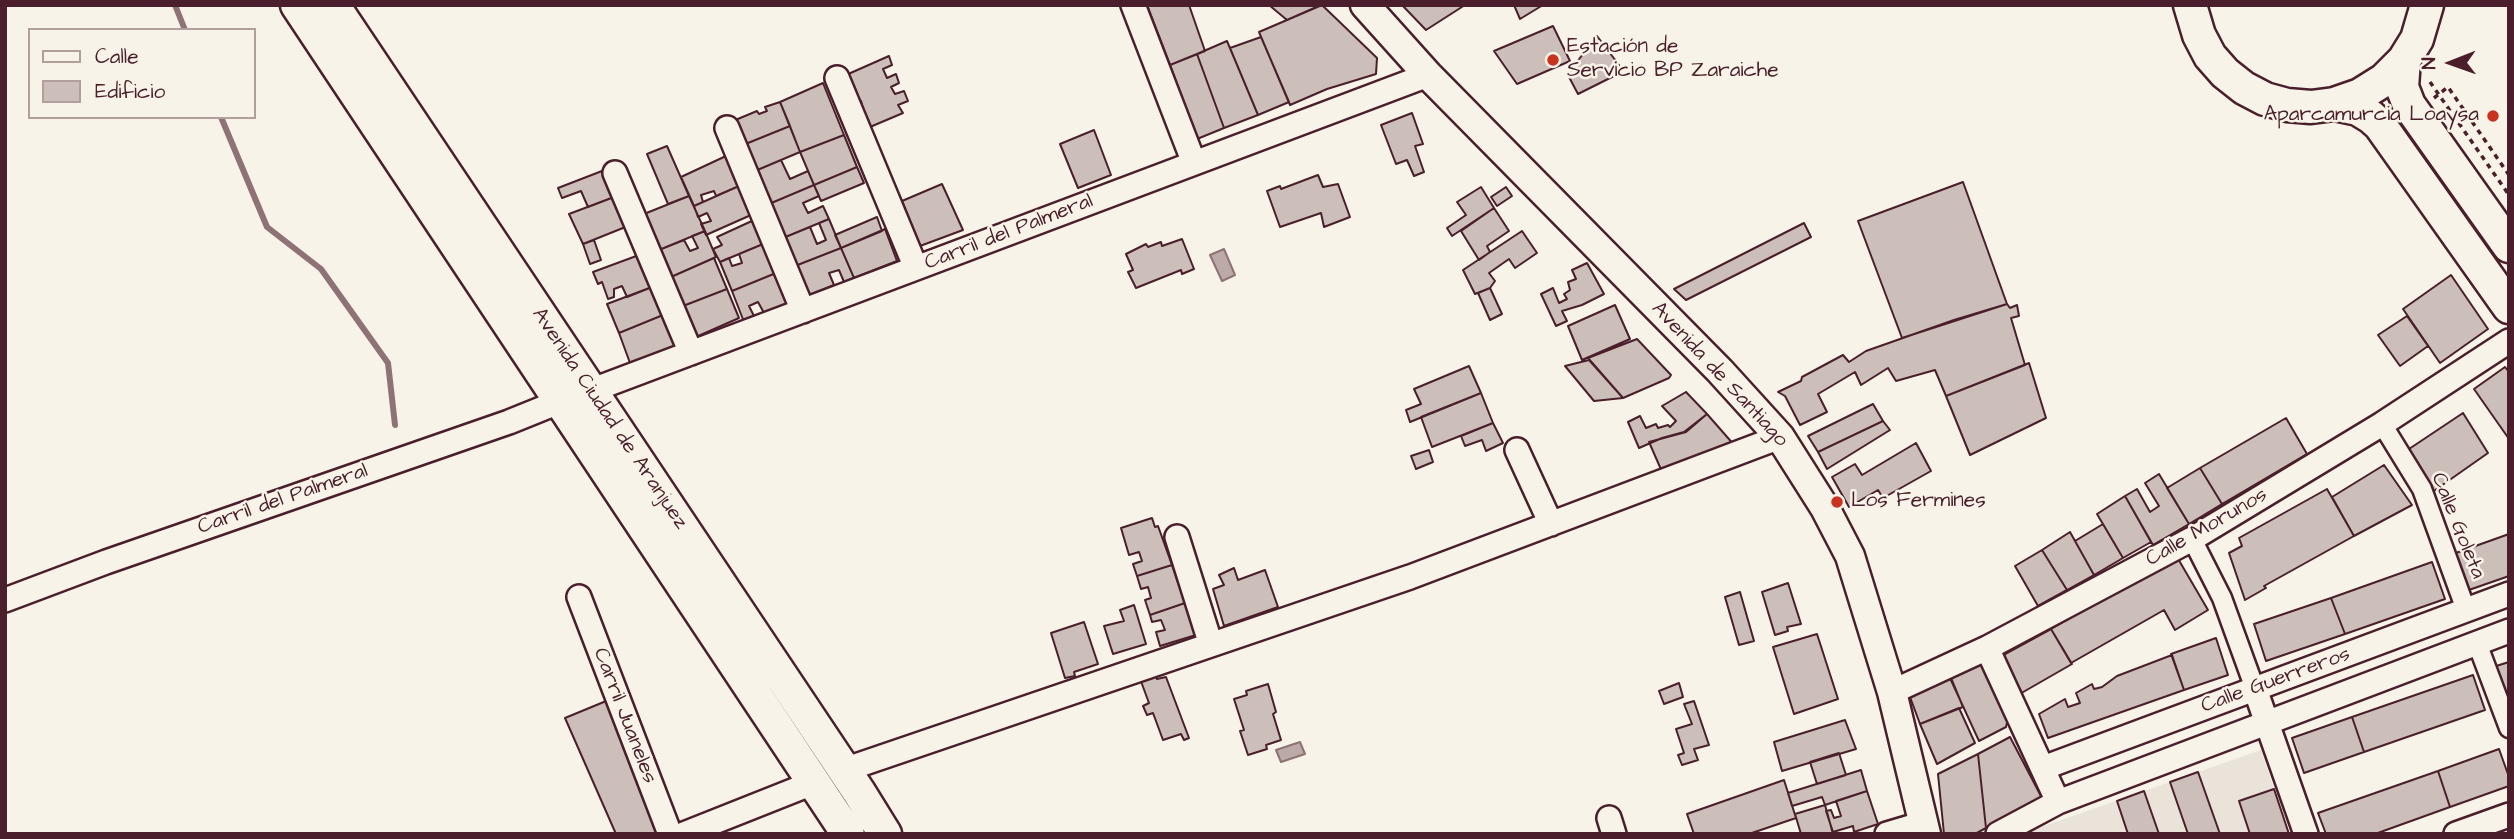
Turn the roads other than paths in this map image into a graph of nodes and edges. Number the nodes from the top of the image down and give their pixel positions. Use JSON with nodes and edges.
{"nodes":[{"id":1,"x":297,"y":5,"type":"edge"},
{"id":2,"x":333,"y":5,"type":"edge"},
{"id":3,"x":1133,"y":5,"type":"edge"},
{"id":4,"x":1365,"y":5,"type":"edge"},
{"id":5,"x":2190,"y":5,"type":"edge"},
{"id":6,"x":2427,"y":5,"type":"edge"},
{"id":7,"x":2416,"y":68,"type":"junction"},
{"id":8,"x":1428,"y":75,"type":"junction"},
{"id":9,"x":837,"y":78,"type":"dead end"},
{"id":10,"x":2334,"y":104,"type":"junction"},
{"id":11,"x":727,"y":128,"type":"dead end"},
{"id":12,"x":1194,"y":163,"type":"junction"},
{"id":13,"x":615,"y":173,"type":"dead end"},
{"id":14,"x":2509,"y":246,"type":"edge"},
{"id":15,"x":916,"y":268,"type":"junction"},
{"id":16,"x":2509,"y":307,"type":"edge"},
{"id":17,"x":803,"y":311,"type":"junction"},
{"id":18,"x":2509,"y":341,"type":"edge"},
{"id":19,"x":691,"y":353,"type":"junction"},
{"id":20,"x":575,"y":396,"type":"junction"},
{"id":21,"x":2382,"y":424,"type":"junction"},
{"id":22,"x":1780,"y":437,"type":"junction"},
{"id":23,"x":1517,"y":450,"type":"dead end"},
{"id":24,"x":1550,"y":524,"type":"junction"},
{"id":25,"x":1177,"y":537,"type":"dead end"},
{"id":26,"x":2192,"y":539,"type":"junction"},
{"id":27,"x":2509,"y":594,"type":"edge"},
{"id":28,"x":579,"y":597,"type":"dead end"},
{"id":29,"x":5,"y":600,"type":"edge"},
{"id":30,"x":2466,"y":610,"type":"junction"},
{"id":31,"x":2509,"y":631,"type":"edge"},
{"id":32,"x":2477,"y":643,"type":"junction"},
{"id":33,"x":1211,"y":645,"type":"junction"},
{"id":34,"x":1987,"y":648,"type":"junction"},
{"id":35,"x":2255,"y":689,"type":"junction"},
{"id":36,"x":1892,"y":692,"type":"junction"},
{"id":37,"x":2266,"y":723,"type":"junction"},
{"id":38,"x":2509,"y":728,"type":"edge"},
{"id":39,"x":2043,"y":768,"type":"junction"},
{"id":40,"x":844,"y":770,"type":"junction"},
{"id":41,"x":815,"y":782,"type":"junction"},
{"id":42,"x":2058,"y":802,"type":"junction"},
{"id":43,"x":2509,"y":815,"type":"edge"},
{"id":44,"x":1925,"y":828,"type":"edge"},
{"id":45,"x":670,"y":834,"type":"edge"},
{"id":46,"x":684,"y":834,"type":"edge"},
{"id":47,"x":848,"y":834,"type":"edge"},
{"id":48,"x":885,"y":834,"type":"edge"},
{"id":49,"x":1887,"y":834,"type":"edge"},
{"id":50,"x":1998,"y":834,"type":"edge"},
{"id":51,"x":2306,"y":834,"type":"edge"},
{"id":52,"x":2456,"y":834,"type":"edge"}],
"edges":[{"from":1,"to":20,"type":"main road","name":"Avenida Ciudad de Aranjuez"},
{"from":2,"to":20,"type":"main road","name":"Avenida Ciudad de Aranjuez"},
{"from":3,"to":12,"type":"street"},
{"from":4,"to":8,"type":"street","name":"Avenida de Santiago"},
{"from":5,"to":10,"type":"main road"},
{"from":6,"to":7,"type":"main road"},
{"from":7,"to":10,"type":"main road"},
{"from":7,"to":14,"type":"main road"},
{"from":8,"to":12,"type":"street","name":"Carril del Palmeral"},
{"from":8,"to":22,"type":"street","name":"Avenida de Santiago"},
{"from":9,"to":15,"type":"street"},
{"from":10,"to":16,"type":"main road"},
{"from":11,"to":17,"type":"street"},
{"from":12,"to":15,"type":"street","name":"Carril del Palmeral"},
{"from":13,"to":19,"type":"street"},
{"from":15,"to":17,"type":"street","name":"Carril del Palmeral"},
{"from":17,"to":19,"type":"street","name":"Carril del Palmeral"},
{"from":18,"to":21,"type":"street","name":"Calle Morunos"},
{"from":19,"to":20,"type":"street","name":"Carril del Palmeral"},
{"from":20,"to":29,"type":"street","name":"Carril del Palmeral"},
{"from":20,"to":40,"type":"main road","name":"Avenida Ciudad de Aranjuez"},
{"from":20,"to":41,"type":"main road","name":"Avenida Ciudad de Aranjuez"},
{"from":21,"to":26,"type":"street","name":"Calle Morunos"},
{"from":21,"to":30,"type":"street","name":"Calle Goleta"},
{"from":22,"to":24,"type":"street"},
{"from":22,"to":36,"type":"street","name":"Avenida de Santiago"},
{"from":23,"to":24,"type":"street"},
{"from":24,"to":33,"type":"street"},
{"from":25,"to":33,"type":"street"},
{"from":26,"to":34,"type":"street","name":"Calle Morunos"},
{"from":26,"to":35,"type":"street"},
{"from":27,"to":30,"type":"street","name":"Calle Guerreros"},
{"from":28,"to":45,"type":"street","name":"Carril Juaneles"},
{"from":30,"to":35,"type":"street","name":"Calle Guerreros"},
{"from":31,"to":32,"type":"street","name":"Calle Guerreros"},
{"from":32,"to":37,"type":"street","name":"Calle Guerreros"},
{"from":32,"to":38,"type":"street"},
{"from":33,"to":40,"type":"street"},
{"from":34,"to":36,"type":"street","name":"Calle Morunos"},
{"from":34,"to":39,"type":"street"},
{"from":35,"to":37,"type":"street"},
{"from":35,"to":39,"type":"street","name":"Calle Guerreros"},
{"from":36,"to":44,"type":"street","name":"Avenida de Santiago"},
{"from":37,"to":42,"type":"street","name":"Calle Guerreros"},
{"from":37,"to":51,"type":"street"},
{"from":39,"to":42,"type":"street"},
{"from":40,"to":48,"type":"main road","name":"Avenida Ciudad de Aranjuez"},
{"from":41,"to":46,"type":"street"},
{"from":41,"to":47,"type":"main road","name":"Avenida Ciudad de Aranjuez"},
{"from":42,"to":50,"type":"street","name":"Calle Guerreros"},
{"from":43,"to":52,"type":"street"},
{"from":44,"to":49,"type":"street"}]}
